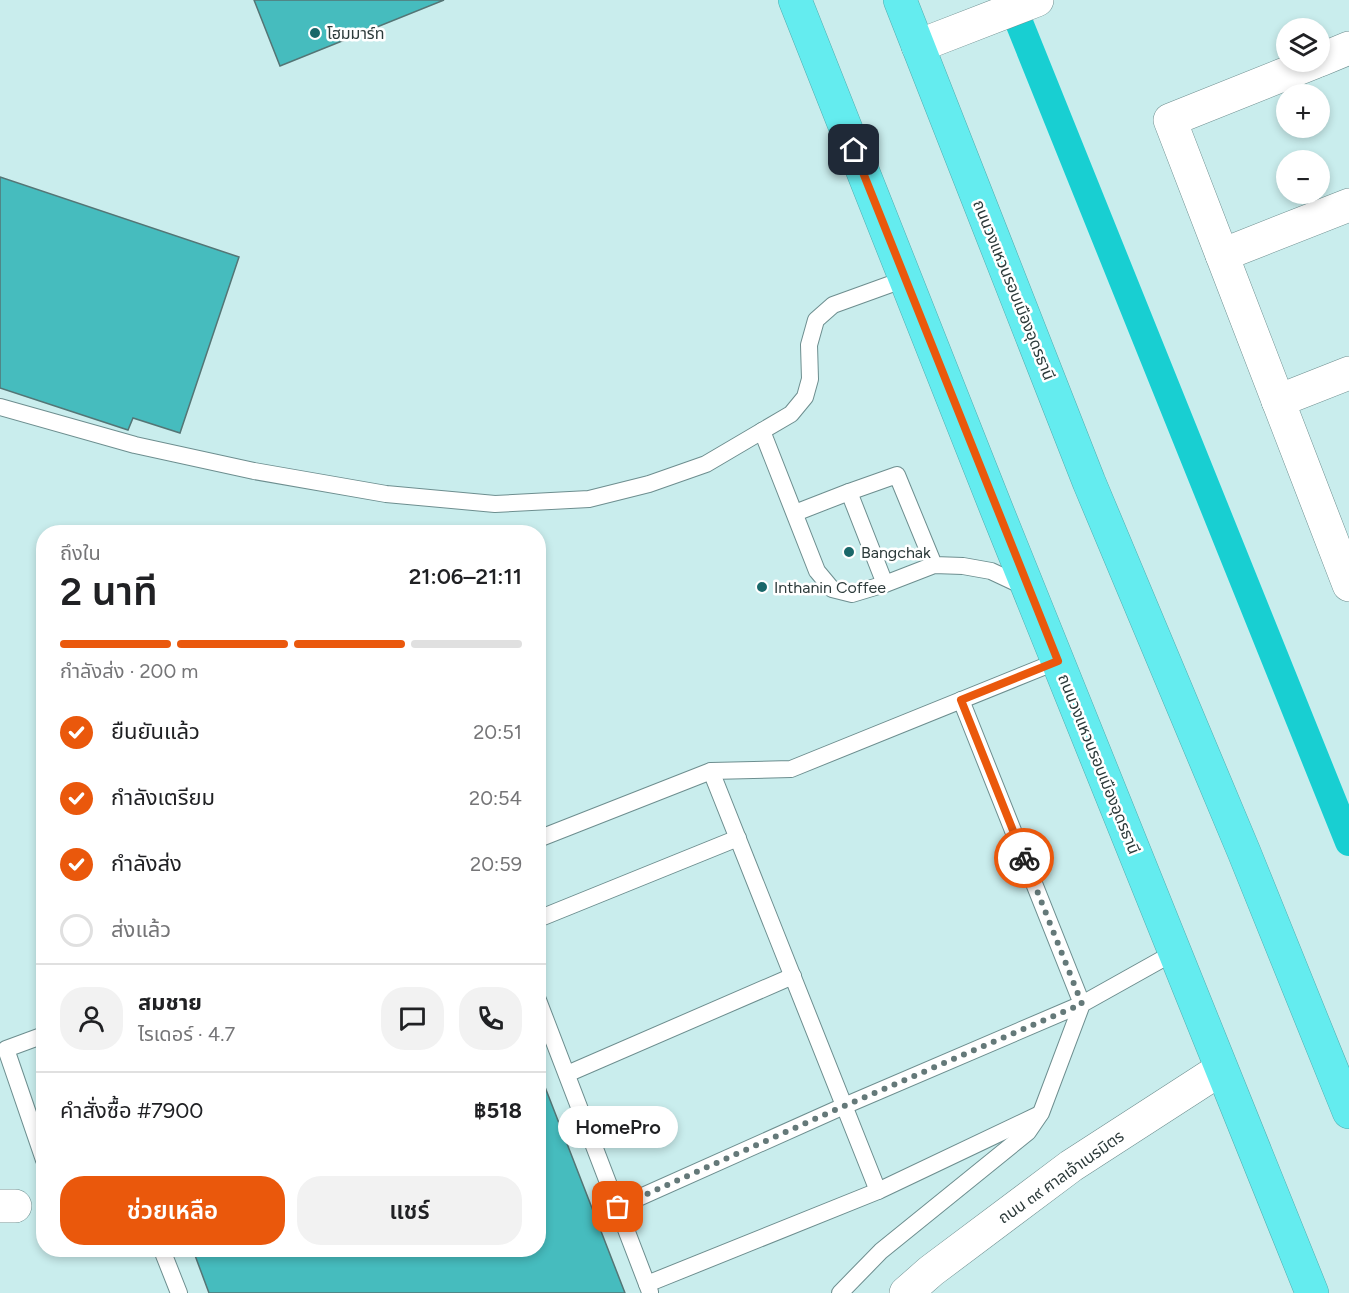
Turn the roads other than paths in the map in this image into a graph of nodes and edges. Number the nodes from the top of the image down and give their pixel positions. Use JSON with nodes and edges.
{"nodes":[{"id":1,"x":795,"y":0,"type":"edge"},
{"id":2,"x":900,"y":0,"type":"edge"},
{"id":3,"x":1037,"y":0,"type":"edge"},
{"id":4,"x":918,"y":46,"type":"junction"},
{"id":5,"x":1349,"y":48,"type":"edge"},
{"id":6,"x":1330,"y":56,"type":"edge"},
{"id":7,"x":1290,"y":72,"type":"edge"},
{"id":8,"x":1349,"y":205,"type":"edge"},
{"id":9,"x":1222,"y":255,"type":"junction"},
{"id":10,"x":905,"y":279,"type":"junction"},
{"id":11,"x":1349,"y":373,"type":"edge"},
{"id":12,"x":1278,"y":401,"type":"junction"},
{"id":13,"x":0,"y":407,"type":"edge"},
{"id":14,"x":762,"y":431,"type":"junction"},
{"id":15,"x":849,"y":492,"type":"junction"},
{"id":16,"x":795,"y":513,"type":"junction"},
{"id":17,"x":933,"y":565,"type":"junction"},
{"id":18,"x":885,"y":584,"type":"junction"},
{"id":19,"x":1349,"y":585,"type":"edge"},
{"id":20,"x":1029,"y":588,"type":"junction"},
{"id":21,"x":1058,"y":661,"type":"junction"},
{"id":22,"x":961,"y":700,"type":"junction"},
{"id":23,"x":711,"y":771,"type":"junction"},
{"id":24,"x":546,"y":836,"type":"edge"},
{"id":25,"x":738,"y":838,"type":"junction"},
{"id":26,"x":546,"y":916,"type":"edge"},
{"id":27,"x":1175,"y":952,"type":"junction"},
{"id":28,"x":793,"y":976,"type":"junction"},
{"id":29,"x":1082,"y":1004,"type":"junction"},
{"id":30,"x":546,"y":1020,"type":"edge"},
{"id":31,"x":36,"y":1038,"type":"edge"},
{"id":32,"x":1221,"y":1069,"type":"junction"},
{"id":33,"x":567,"y":1074,"type":"junction"},
{"id":34,"x":844,"y":1106,"type":"junction"},
{"id":35,"x":1349,"y":1112,"type":"edge"},
{"id":36,"x":1041,"y":1113,"type":"junction"},
{"id":37,"x":36,"y":1137,"type":"edge"},
{"id":38,"x":878,"y":1191,"type":"junction"},
{"id":39,"x":618,"y":1207,"type":"junction"},
{"id":40,"x":165,"y":1257,"type":"edge"},
{"id":41,"x":649,"y":1288,"type":"edge"},
{"id":42,"x":179,"y":1293,"type":"edge"},
{"id":43,"x":840,"y":1293,"type":"edge"},
{"id":44,"x":906,"y":1293,"type":"edge"},
{"id":45,"x":1312,"y":1293,"type":"edge"}],
"edges":[{"from":1,"to":10,"type":"highway","name":"ถนนวงแหวนรอบเมืองอุดรธานี"},
{"from":2,"to":4,"type":"highway","name":"ถนนวงแหวนรอบเมืองอุดรธานี"},
{"from":3,"to":4,"type":"street"},
{"from":4,"to":35,"type":"highway","name":"ถนนวงแหวนรอบเมืองอุดรธานี"},
{"from":5,"to":6,"type":"street"},
{"from":7,"to":9,"type":"street"},
{"from":8,"to":9,"type":"street"},
{"from":9,"to":12,"type":"street"},
{"from":10,"to":14,"type":"lane"},
{"from":10,"to":20,"type":"highway","name":"ถนนวงแหวนรอบเมืองอุดรธานี"},
{"from":11,"to":12,"type":"street"},
{"from":12,"to":19,"type":"street"},
{"from":13,"to":14,"type":"lane"},
{"from":14,"to":16,"type":"lane"},
{"from":15,"to":16,"type":"lane"},
{"from":15,"to":17,"type":"lane"},
{"from":15,"to":18,"type":"lane"},
{"from":16,"to":18,"type":"lane"},
{"from":17,"to":18,"type":"lane"},
{"from":17,"to":20,"type":"lane"},
{"from":20,"to":21,"type":"highway","name":"ถนนวงแหวนรอบเมืองอุดรธานี"},
{"from":21,"to":22,"type":"lane"},
{"from":21,"to":27,"type":"highway","name":"ถนนวงแหวนรอบเมืองอุดรธานี"},
{"from":22,"to":23,"type":"lane"},
{"from":22,"to":29,"type":"lane"},
{"from":23,"to":24,"type":"lane"},
{"from":23,"to":25,"type":"lane"},
{"from":25,"to":26,"type":"lane"},
{"from":25,"to":28,"type":"lane"},
{"from":27,"to":29,"type":"lane"},
{"from":27,"to":32,"type":"highway","name":"ถนนวงแหวนรอบเมืองอุดรธานี"},
{"from":28,"to":33,"type":"lane"},
{"from":28,"to":34,"type":"lane"},
{"from":29,"to":34,"type":"lane"},
{"from":29,"to":36,"type":"lane"},
{"from":30,"to":33,"type":"lane"},
{"from":31,"to":37,"type":"lane"},
{"from":32,"to":44,"type":"street","name":"ถนน ๓๙ ศาลเจ้าเนรมิตร"},
{"from":32,"to":45,"type":"highway","name":"ถนนวงแหวนรอบเมืองอุดรธานี"},
{"from":33,"to":39,"type":"lane"},
{"from":34,"to":38,"type":"lane"},
{"from":34,"to":39,"type":"lane"},
{"from":36,"to":38,"type":"lane"},
{"from":36,"to":43,"type":"lane"},
{"from":38,"to":41,"type":"lane"},
{"from":39,"to":41,"type":"lane"},
{"from":40,"to":42,"type":"lane"}]}
